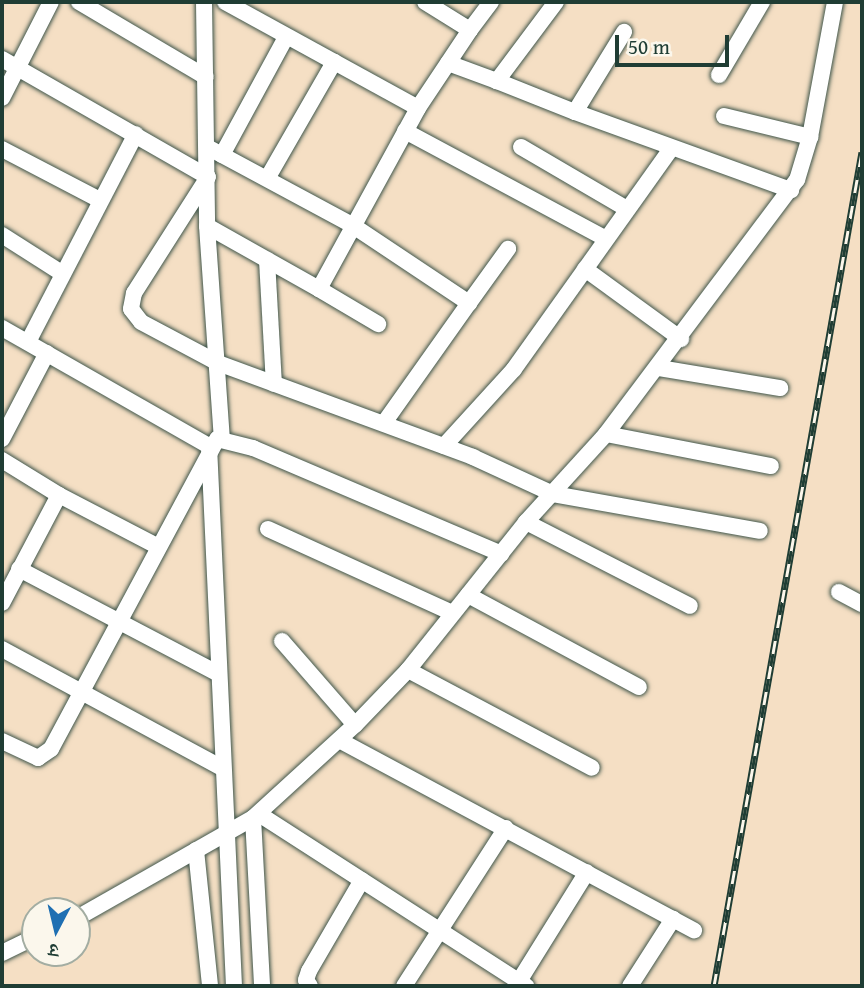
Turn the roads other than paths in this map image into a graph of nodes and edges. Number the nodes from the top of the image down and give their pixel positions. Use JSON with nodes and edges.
{"nodes":[{"id":1,"x":51,"y":2,"type":"edge"},
{"id":2,"x":79,"y":2,"type":"edge"},
{"id":3,"x":204,"y":2,"type":"edge"},
{"id":4,"x":225,"y":2,"type":"edge"},
{"id":5,"x":425,"y":2,"type":"edge"},
{"id":6,"x":491,"y":2,"type":"edge"},
{"id":7,"x":556,"y":2,"type":"edge"},
{"id":8,"x":762,"y":2,"type":"edge"},
{"id":9,"x":835,"y":2,"type":"edge"},
{"id":10,"x":470,"y":30,"type":"junction"},
{"id":11,"x":624,"y":32,"type":"dead end"},
{"id":12,"x":286,"y":37,"type":"junction"},
{"id":13,"x":334,"y":62,"type":"junction"},
{"id":14,"x":9,"y":63,"type":"edge"},
{"id":15,"x":448,"y":63,"type":"junction"},
{"id":16,"x":719,"y":75,"type":"dead end"},
{"id":17,"x":206,"y":77,"type":"junction"},
{"id":18,"x":497,"y":81,"type":"junction"},
{"id":19,"x":2,"y":98,"type":"edge"},
{"id":20,"x":418,"y":108,"type":"junction"},
{"id":21,"x":575,"y":113,"type":"junction"},
{"id":22,"x":724,"y":116,"type":"dead end"},
{"id":23,"x":405,"y":131,"type":"junction"},
{"id":24,"x":136,"y":134,"type":"junction"},
{"id":25,"x":810,"y":137,"type":"junction"},
{"id":26,"x":521,"y":147,"type":"dead end"},
{"id":27,"x":2,"y":149,"type":"edge"},
{"id":28,"x":671,"y":149,"type":"junction"},
{"id":29,"x":216,"y":151,"type":"junction"},
{"id":30,"x":208,"y":177,"type":"junction"},
{"id":31,"x":268,"y":177,"type":"junction"},
{"id":32,"x":790,"y":190,"type":"junction"},
{"id":33,"x":100,"y":200,"type":"junction"},
{"id":34,"x":627,"y":209,"type":"junction"},
{"id":35,"x":352,"y":225,"type":"junction"},
{"id":36,"x":207,"y":226,"type":"junction"},
{"id":37,"x":2,"y":235,"type":"edge"},
{"id":38,"x":606,"y":239,"type":"junction"},
{"id":39,"x":508,"y":249,"type":"dead end"},
{"id":40,"x":267,"y":260,"type":"junction"},
{"id":41,"x":585,"y":270,"type":"junction"},
{"id":42,"x":63,"y":274,"type":"junction"},
{"id":43,"x":319,"y":289,"type":"junction"},
{"id":44,"x":470,"y":303,"type":"junction"},
{"id":45,"x":378,"y":324,"type":"dead end"},
{"id":46,"x":2,"y":327,"type":"edge"},
{"id":47,"x":681,"y":339,"type":"junction"},
{"id":48,"x":28,"y":342,"type":"junction"},
{"id":49,"x":47,"y":353,"type":"junction"},
{"id":50,"x":218,"y":363,"type":"junction"},
{"id":51,"x":659,"y":368,"type":"junction"},
{"id":52,"x":274,"y":384,"type":"junction"},
{"id":53,"x":780,"y":388,"type":"dead end"},
{"id":54,"x":384,"y":423,"type":"junction"},
{"id":55,"x":606,"y":434,"type":"junction"},
{"id":56,"x":2,"y":439,"type":"edge"},
{"id":57,"x":216,"y":442,"type":"junction"},
{"id":58,"x":444,"y":446,"type":"junction"},
{"id":59,"x":2,"y":460,"type":"edge"},
{"id":60,"x":771,"y":466,"type":"dead end"},
{"id":61,"x":553,"y":494,"type":"junction"},
{"id":62,"x":59,"y":495,"type":"junction"},
{"id":63,"x":526,"y":522,"type":"junction"},
{"id":64,"x":268,"y":528,"type":"dead end"},
{"id":65,"x":760,"y":531,"type":"dead end"},
{"id":66,"x":157,"y":546,"type":"junction"},
{"id":67,"x":501,"y":554,"type":"junction"},
{"id":68,"x":19,"y":569,"type":"junction"},
{"id":69,"x":839,"y":592,"type":"dead end"},
{"id":70,"x":468,"y":595,"type":"junction"},
{"id":71,"x":2,"y":603,"type":"edge"},
{"id":72,"x":862,"y":604,"type":"edge"},
{"id":73,"x":690,"y":606,"type":"dead end"},
{"id":74,"x":452,"y":613,"type":"junction"},
{"id":75,"x":117,"y":620,"type":"junction"},
{"id":76,"x":282,"y":641,"type":"dead end"},
{"id":77,"x":2,"y":649,"type":"edge"},
{"id":78,"x":408,"y":670,"type":"junction"},
{"id":79,"x":219,"y":674,"type":"junction"},
{"id":80,"x":639,"y":687,"type":"dead end"},
{"id":81,"x":81,"y":695,"type":"junction"},
{"id":82,"x":355,"y":726,"type":"junction"},
{"id":83,"x":339,"y":740,"type":"junction"},
{"id":84,"x":2,"y":741,"type":"edge"},
{"id":85,"x":222,"y":768,"type":"junction"},
{"id":86,"x":592,"y":768,"type":"dead end"},
{"id":87,"x":244,"y":822,"type":"junction"},
{"id":88,"x":506,"y":828,"type":"junction"},
{"id":89,"x":196,"y":850,"type":"junction"},
{"id":90,"x":587,"y":872,"type":"junction"},
{"id":91,"x":362,"y":880,"type":"junction"},
{"id":92,"x":91,"y":910,"type":"edge"},
{"id":93,"x":673,"y":919,"type":"junction"},
{"id":94,"x":439,"y":930,"type":"junction"},
{"id":95,"x":694,"y":930,"type":"dead end"},
{"id":96,"x":21,"y":944,"type":"edge"},
{"id":97,"x":2,"y":953,"type":"edge"},
{"id":98,"x":520,"y":985,"type":"edge"},
{"id":99,"x":210,"y":986,"type":"edge"},
{"id":100,"x":234,"y":986,"type":"edge"},
{"id":101,"x":262,"y":986,"type":"edge"},
{"id":102,"x":310,"y":986,"type":"edge"},
{"id":103,"x":404,"y":986,"type":"edge"},
{"id":104,"x":630,"y":986,"type":"edge"}],
"edges":[{"from":1,"to":14,"type":"street"},
{"from":2,"to":17,"type":"street"},
{"from":3,"to":17,"type":"street"},
{"from":4,"to":12,"type":"street"},
{"from":5,"to":10,"type":"street"},
{"from":6,"to":10,"type":"street"},
{"from":7,"to":18,"type":"street"},
{"from":8,"to":16,"type":"street"},
{"from":9,"to":25,"type":"street"},
{"from":10,"to":15,"type":"street"},
{"from":11,"to":21,"type":"street"},
{"from":12,"to":13,"type":"street"},
{"from":12,"to":29,"type":"street"},
{"from":13,"to":20,"type":"street"},
{"from":13,"to":31,"type":"street"},
{"from":14,"to":19,"type":"street"},
{"from":14,"to":24,"type":"street"},
{"from":15,"to":18,"type":"street"},
{"from":15,"to":20,"type":"street"},
{"from":17,"to":29,"type":"street"},
{"from":18,"to":21,"type":"street"},
{"from":20,"to":23,"type":"street"},
{"from":21,"to":28,"type":"street"},
{"from":22,"to":25,"type":"street"},
{"from":23,"to":35,"type":"street"},
{"from":23,"to":38,"type":"street"},
{"from":24,"to":30,"type":"street"},
{"from":24,"to":33,"type":"street"},
{"from":25,"to":32,"type":"street"},
{"from":26,"to":34,"type":"street"},
{"from":27,"to":33,"type":"street"},
{"from":28,"to":32,"type":"street"},
{"from":28,"to":34,"type":"street"},
{"from":29,"to":30,"type":"street"},
{"from":29,"to":31,"type":"street"},
{"from":30,"to":36,"type":"street"},
{"from":30,"to":50,"type":"street"},
{"from":31,"to":35,"type":"street"},
{"from":32,"to":47,"type":"street"},
{"from":33,"to":42,"type":"street"},
{"from":34,"to":38,"type":"street"},
{"from":35,"to":43,"type":"street"},
{"from":35,"to":44,"type":"street"},
{"from":36,"to":40,"type":"street"},
{"from":36,"to":50,"type":"street"},
{"from":37,"to":42,"type":"street"},
{"from":38,"to":41,"type":"street"},
{"from":39,"to":44,"type":"street"},
{"from":40,"to":43,"type":"street"},
{"from":40,"to":52,"type":"street"},
{"from":41,"to":47,"type":"street"},
{"from":41,"to":58,"type":"street"},
{"from":42,"to":48,"type":"street"},
{"from":43,"to":45,"type":"street"},
{"from":44,"to":54,"type":"street"},
{"from":46,"to":48,"type":"street"},
{"from":47,"to":51,"type":"street"},
{"from":48,"to":49,"type":"street"},
{"from":49,"to":56,"type":"street"},
{"from":49,"to":57,"type":"street"},
{"from":50,"to":52,"type":"street"},
{"from":50,"to":57,"type":"street"},
{"from":51,"to":53,"type":"street"},
{"from":51,"to":55,"type":"street"},
{"from":52,"to":54,"type":"street"},
{"from":54,"to":58,"type":"street"},
{"from":55,"to":60,"type":"street"},
{"from":55,"to":61,"type":"street"},
{"from":57,"to":66,"type":"street"},
{"from":57,"to":67,"type":"street"},
{"from":57,"to":79,"type":"street"},
{"from":58,"to":61,"type":"street"},
{"from":59,"to":62,"type":"street"},
{"from":61,"to":63,"type":"street"},
{"from":61,"to":65,"type":"street"},
{"from":62,"to":66,"type":"street"},
{"from":62,"to":68,"type":"street"},
{"from":63,"to":67,"type":"street"},
{"from":63,"to":73,"type":"street"},
{"from":64,"to":74,"type":"street"},
{"from":66,"to":75,"type":"street"},
{"from":67,"to":70,"type":"street"},
{"from":68,"to":71,"type":"street"},
{"from":68,"to":75,"type":"street"},
{"from":69,"to":72,"type":"street"},
{"from":70,"to":74,"type":"street"},
{"from":70,"to":80,"type":"street"},
{"from":74,"to":78,"type":"street"},
{"from":75,"to":79,"type":"street"},
{"from":75,"to":81,"type":"street"},
{"from":76,"to":82,"type":"street"},
{"from":77,"to":81,"type":"street"},
{"from":78,"to":82,"type":"street"},
{"from":78,"to":86,"type":"street"},
{"from":79,"to":85,"type":"street"},
{"from":81,"to":84,"type":"street"},
{"from":81,"to":85,"type":"street"},
{"from":82,"to":83,"type":"street"},
{"from":83,"to":87,"type":"street"},
{"from":83,"to":88,"type":"street"},
{"from":85,"to":87,"type":"street"},
{"from":87,"to":89,"type":"street"},
{"from":87,"to":91,"type":"street"},
{"from":87,"to":100,"type":"street"},
{"from":87,"to":101,"type":"street"},
{"from":88,"to":90,"type":"street"},
{"from":88,"to":94,"type":"street"},
{"from":89,"to":92,"type":"street"},
{"from":89,"to":99,"type":"street"},
{"from":90,"to":93,"type":"street"},
{"from":90,"to":98,"type":"street"},
{"from":91,"to":94,"type":"street"},
{"from":91,"to":102,"type":"street"},
{"from":93,"to":95,"type":"street"},
{"from":93,"to":104,"type":"street"},
{"from":94,"to":98,"type":"street"},
{"from":94,"to":103,"type":"street"},
{"from":96,"to":97,"type":"street"}]}
